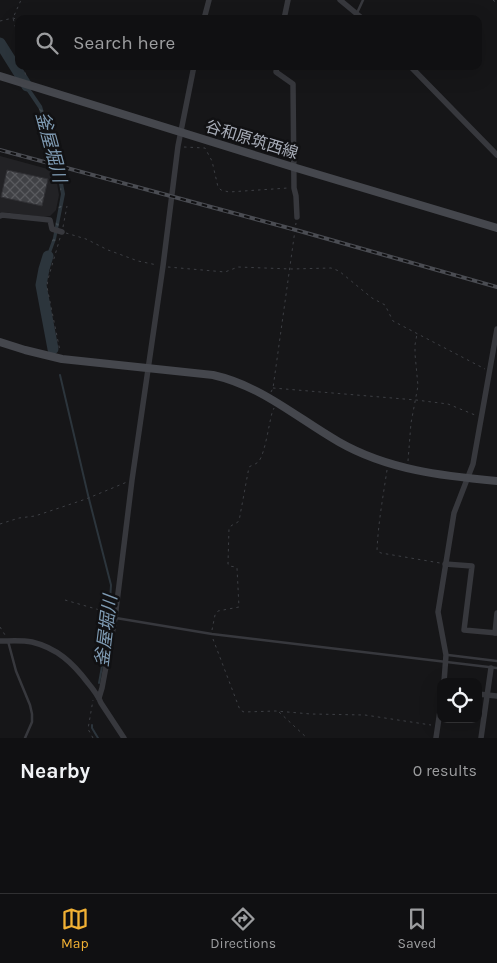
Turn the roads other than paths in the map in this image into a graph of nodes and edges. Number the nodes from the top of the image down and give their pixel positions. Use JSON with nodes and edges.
{"nodes":[{"id":1,"x":209,"y":0,"type":"edge"},
{"id":2,"x":288,"y":0,"type":"edge"},
{"id":3,"x":340,"y":0,"type":"edge"},
{"id":4,"x":363,"y":0,"type":"edge"},
{"id":5,"x":357,"y":13,"type":"joint"},
{"id":6,"x":205,"y":15,"type":"edge"},
{"id":7,"x":285,"y":15,"type":"edge"},
{"id":8,"x":193,"y":70,"type":"edge"},
{"id":9,"x":276,"y":70,"type":"edge"},
{"id":10,"x":414,"y":70,"type":"edge"},
{"id":11,"x":0,"y":76,"type":"edge"},
{"id":12,"x":181,"y":132,"type":"junction"},
{"id":13,"x":497,"y":155,"type":"edge"},
{"id":14,"x":293,"y":166,"type":"junction"},
{"id":15,"x":0,"y":216,"type":"edge"},
{"id":16,"x":297,"y":217,"type":"road end"},
{"id":17,"x":497,"y":228,"type":"edge"},
{"id":18,"x":62,"y":232,"type":"road end"},
{"id":19,"x":497,"y":329,"type":"edge"},
{"id":20,"x":496,"y":340,"type":"edge"},
{"id":21,"x":0,"y":342,"type":"edge"},
{"id":22,"x":148,"y":368,"type":"junction"},
{"id":23,"x":467,"y":478,"type":"junction"},
{"id":24,"x":497,"y":481,"type":"edge"},
{"id":25,"x":445,"y":564,"type":"junction"},
{"id":26,"x":497,"y":613,"type":"edge"},
{"id":27,"x":115,"y":616,"type":"junction"},
{"id":28,"x":496,"y":633,"type":"edge"},
{"id":29,"x":0,"y":641,"type":"edge"},
{"id":30,"x":8,"y":641,"type":"junction"},
{"id":31,"x":446,"y":658,"type":"junction"},
{"id":32,"x":497,"y":661,"type":"edge"},
{"id":33,"x":494,"y":668,"type":"edge"},
{"id":34,"x":444,"y":678,"type":"edge"},
{"id":35,"x":482,"y":694,"type":"edge"},
{"id":36,"x":97,"y":695,"type":"junction"},
{"id":37,"x":487,"y":695,"type":"junction"},
{"id":38,"x":497,"y":696,"type":"edge"},
{"id":39,"x":438,"y":723,"type":"edge"},
{"id":40,"x":25,"y":738,"type":"edge"},
{"id":41,"x":124,"y":738,"type":"edge"},
{"id":42,"x":436,"y":738,"type":"edge"},
{"id":43,"x":481,"y":738,"type":"edge"}],
"edges":[{"from":1,"to":6,"type":"street"},
{"from":2,"to":7,"type":"street"},
{"from":3,"to":5,"type":"street"},
{"from":4,"to":5,"type":"lane"},
{"from":8,"to":12,"type":"street"},
{"from":9,"to":14,"type":"street"},
{"from":10,"to":13,"type":"street"},
{"from":11,"to":12,"type":"street","name":"谷和原筑西線"},
{"from":12,"to":14,"type":"street","name":"谷和原筑西線"},
{"from":12,"to":22,"type":"street"},
{"from":14,"to":16,"type":"street"},
{"from":14,"to":17,"type":"street","name":"谷和原筑西線"},
{"from":15,"to":18,"type":"street"},
{"from":19,"to":20,"type":"street"},
{"from":20,"to":23,"type":"street"},
{"from":21,"to":22,"type":"street"},
{"from":22,"to":23,"type":"street"},
{"from":22,"to":27,"type":"street"},
{"from":23,"to":24,"type":"street"},
{"from":23,"to":25,"type":"street"},
{"from":25,"to":28,"type":"street"},
{"from":25,"to":31,"type":"street"},
{"from":26,"to":28,"type":"street"},
{"from":27,"to":31,"type":"lane"},
{"from":27,"to":36,"type":"street"},
{"from":29,"to":30,"type":"street"},
{"from":30,"to":36,"type":"street"},
{"from":30,"to":40,"type":"lane"},
{"from":31,"to":32,"type":"lane"},
{"from":31,"to":33,"type":"lane"},
{"from":31,"to":34,"type":"street"},
{"from":33,"to":37,"type":"street"},
{"from":35,"to":37,"type":"street"},
{"from":36,"to":41,"type":"street"},
{"from":37,"to":38,"type":"street"},
{"from":37,"to":43,"type":"street"},
{"from":39,"to":42,"type":"street"}]}
